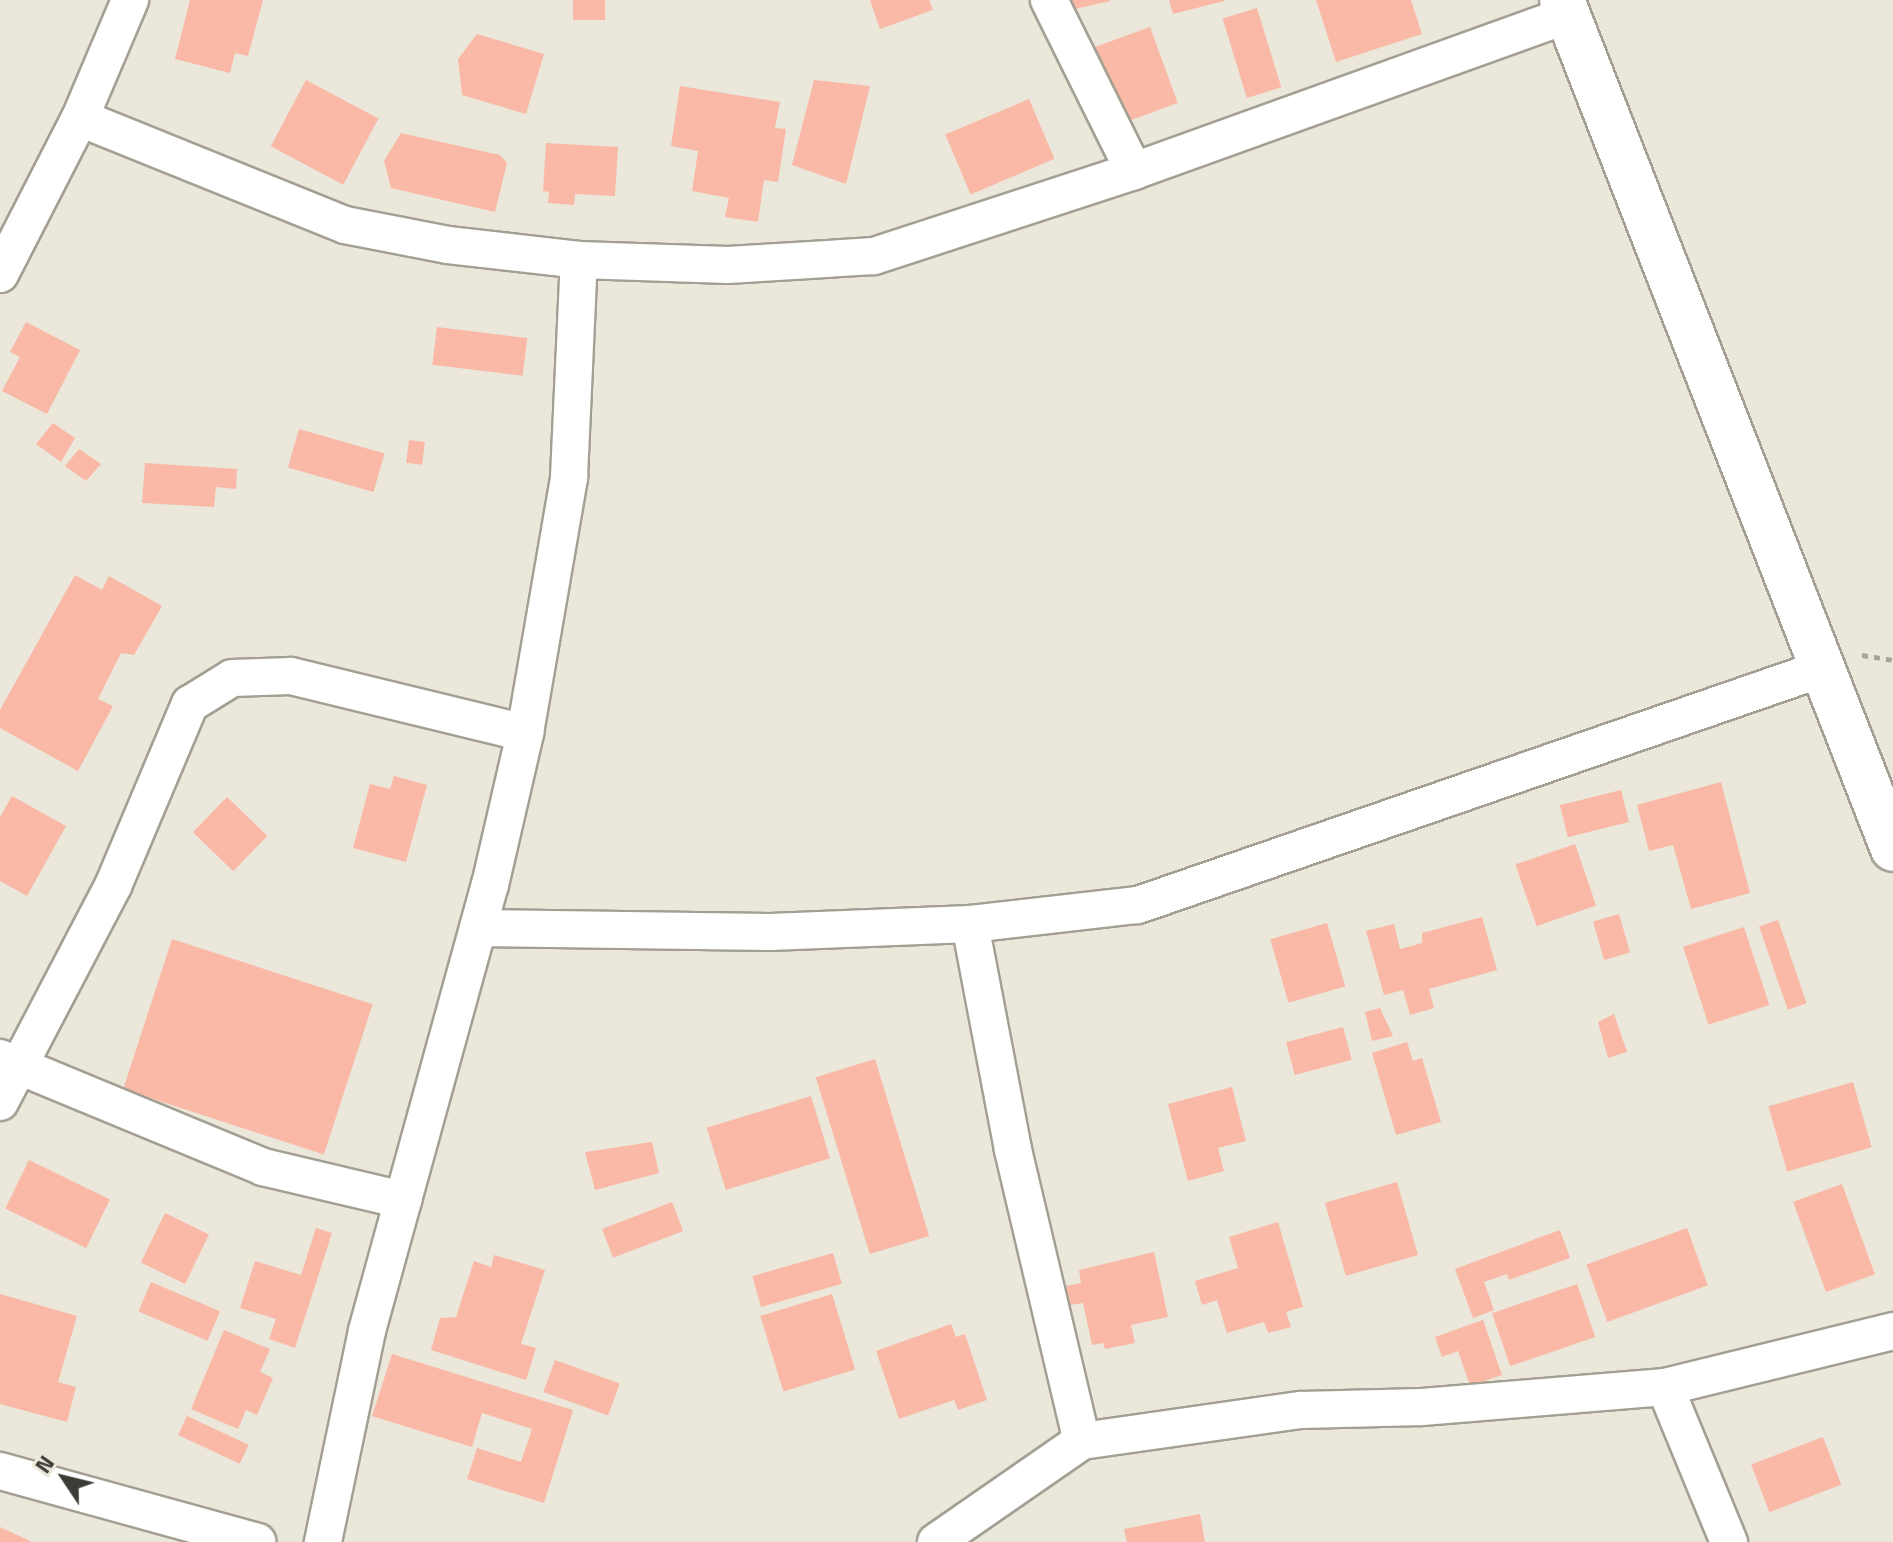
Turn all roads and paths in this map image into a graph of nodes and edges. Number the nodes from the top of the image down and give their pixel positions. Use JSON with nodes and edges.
{"nodes":[{"id":1,"x":130,"y":0,"type":"edge"},
{"id":2,"x":1049,"y":0,"type":"edge"},
{"id":3,"x":1565,"y":8,"type":"edge"},
{"id":4,"x":80,"y":118,"type":"junction"},
{"id":5,"x":1134,"y":171,"type":"junction"},
{"id":6,"x":579,"y":260,"type":"junction"},
{"id":7,"x":0,"y":274,"type":"edge"},
{"id":8,"x":1821,"y":669,"type":"junction"},
{"id":9,"x":525,"y":733,"type":"junction"},
{"id":10,"x":1893,"y":849,"type":"edge"},
{"id":11,"x":970,"y":924,"type":"junction"},
{"id":12,"x":478,"y":928,"type":"junction"},
{"id":13,"x":8,"y":1062,"type":"edge"},
{"id":14,"x":0,"y":1102,"type":"edge"},
{"id":15,"x":403,"y":1200,"type":"junction"},
{"id":16,"x":1893,"y":1331,"type":"edge"},
{"id":17,"x":1665,"y":1387,"type":"junction"},
{"id":18,"x":1082,"y":1441,"type":"junction"},
{"id":19,"x":0,"y":1471,"type":"edge"},
{"id":20,"x":257,"y":1542,"type":"edge"},
{"id":21,"x":323,"y":1542,"type":"edge"},
{"id":22,"x":936,"y":1542,"type":"edge"},
{"id":23,"x":1729,"y":1542,"type":"edge"}],
"edges":[{"from":1,"to":4,"type":"street"},
{"from":2,"to":5,"type":"street"},
{"from":3,"to":5,"type":"street"},
{"from":3,"to":8,"type":"main road"},
{"from":4,"to":6,"type":"street"},
{"from":4,"to":7,"type":"street"},
{"from":5,"to":6,"type":"street"},
{"from":6,"to":9,"type":"street"},
{"from":8,"to":10,"type":"main road"},
{"from":8,"to":11,"type":"street"},
{"from":9,"to":12,"type":"street"},
{"from":9,"to":13,"type":"street"},
{"from":11,"to":12,"type":"street"},
{"from":11,"to":18,"type":"street"},
{"from":12,"to":15,"type":"street"},
{"from":13,"to":14,"type":"street"},
{"from":13,"to":15,"type":"street"},
{"from":15,"to":21,"type":"street"},
{"from":16,"to":17,"type":"street"},
{"from":17,"to":18,"type":"street"},
{"from":17,"to":23,"type":"street"},
{"from":18,"to":22,"type":"street"},
{"from":19,"to":20,"type":"street"}]}
